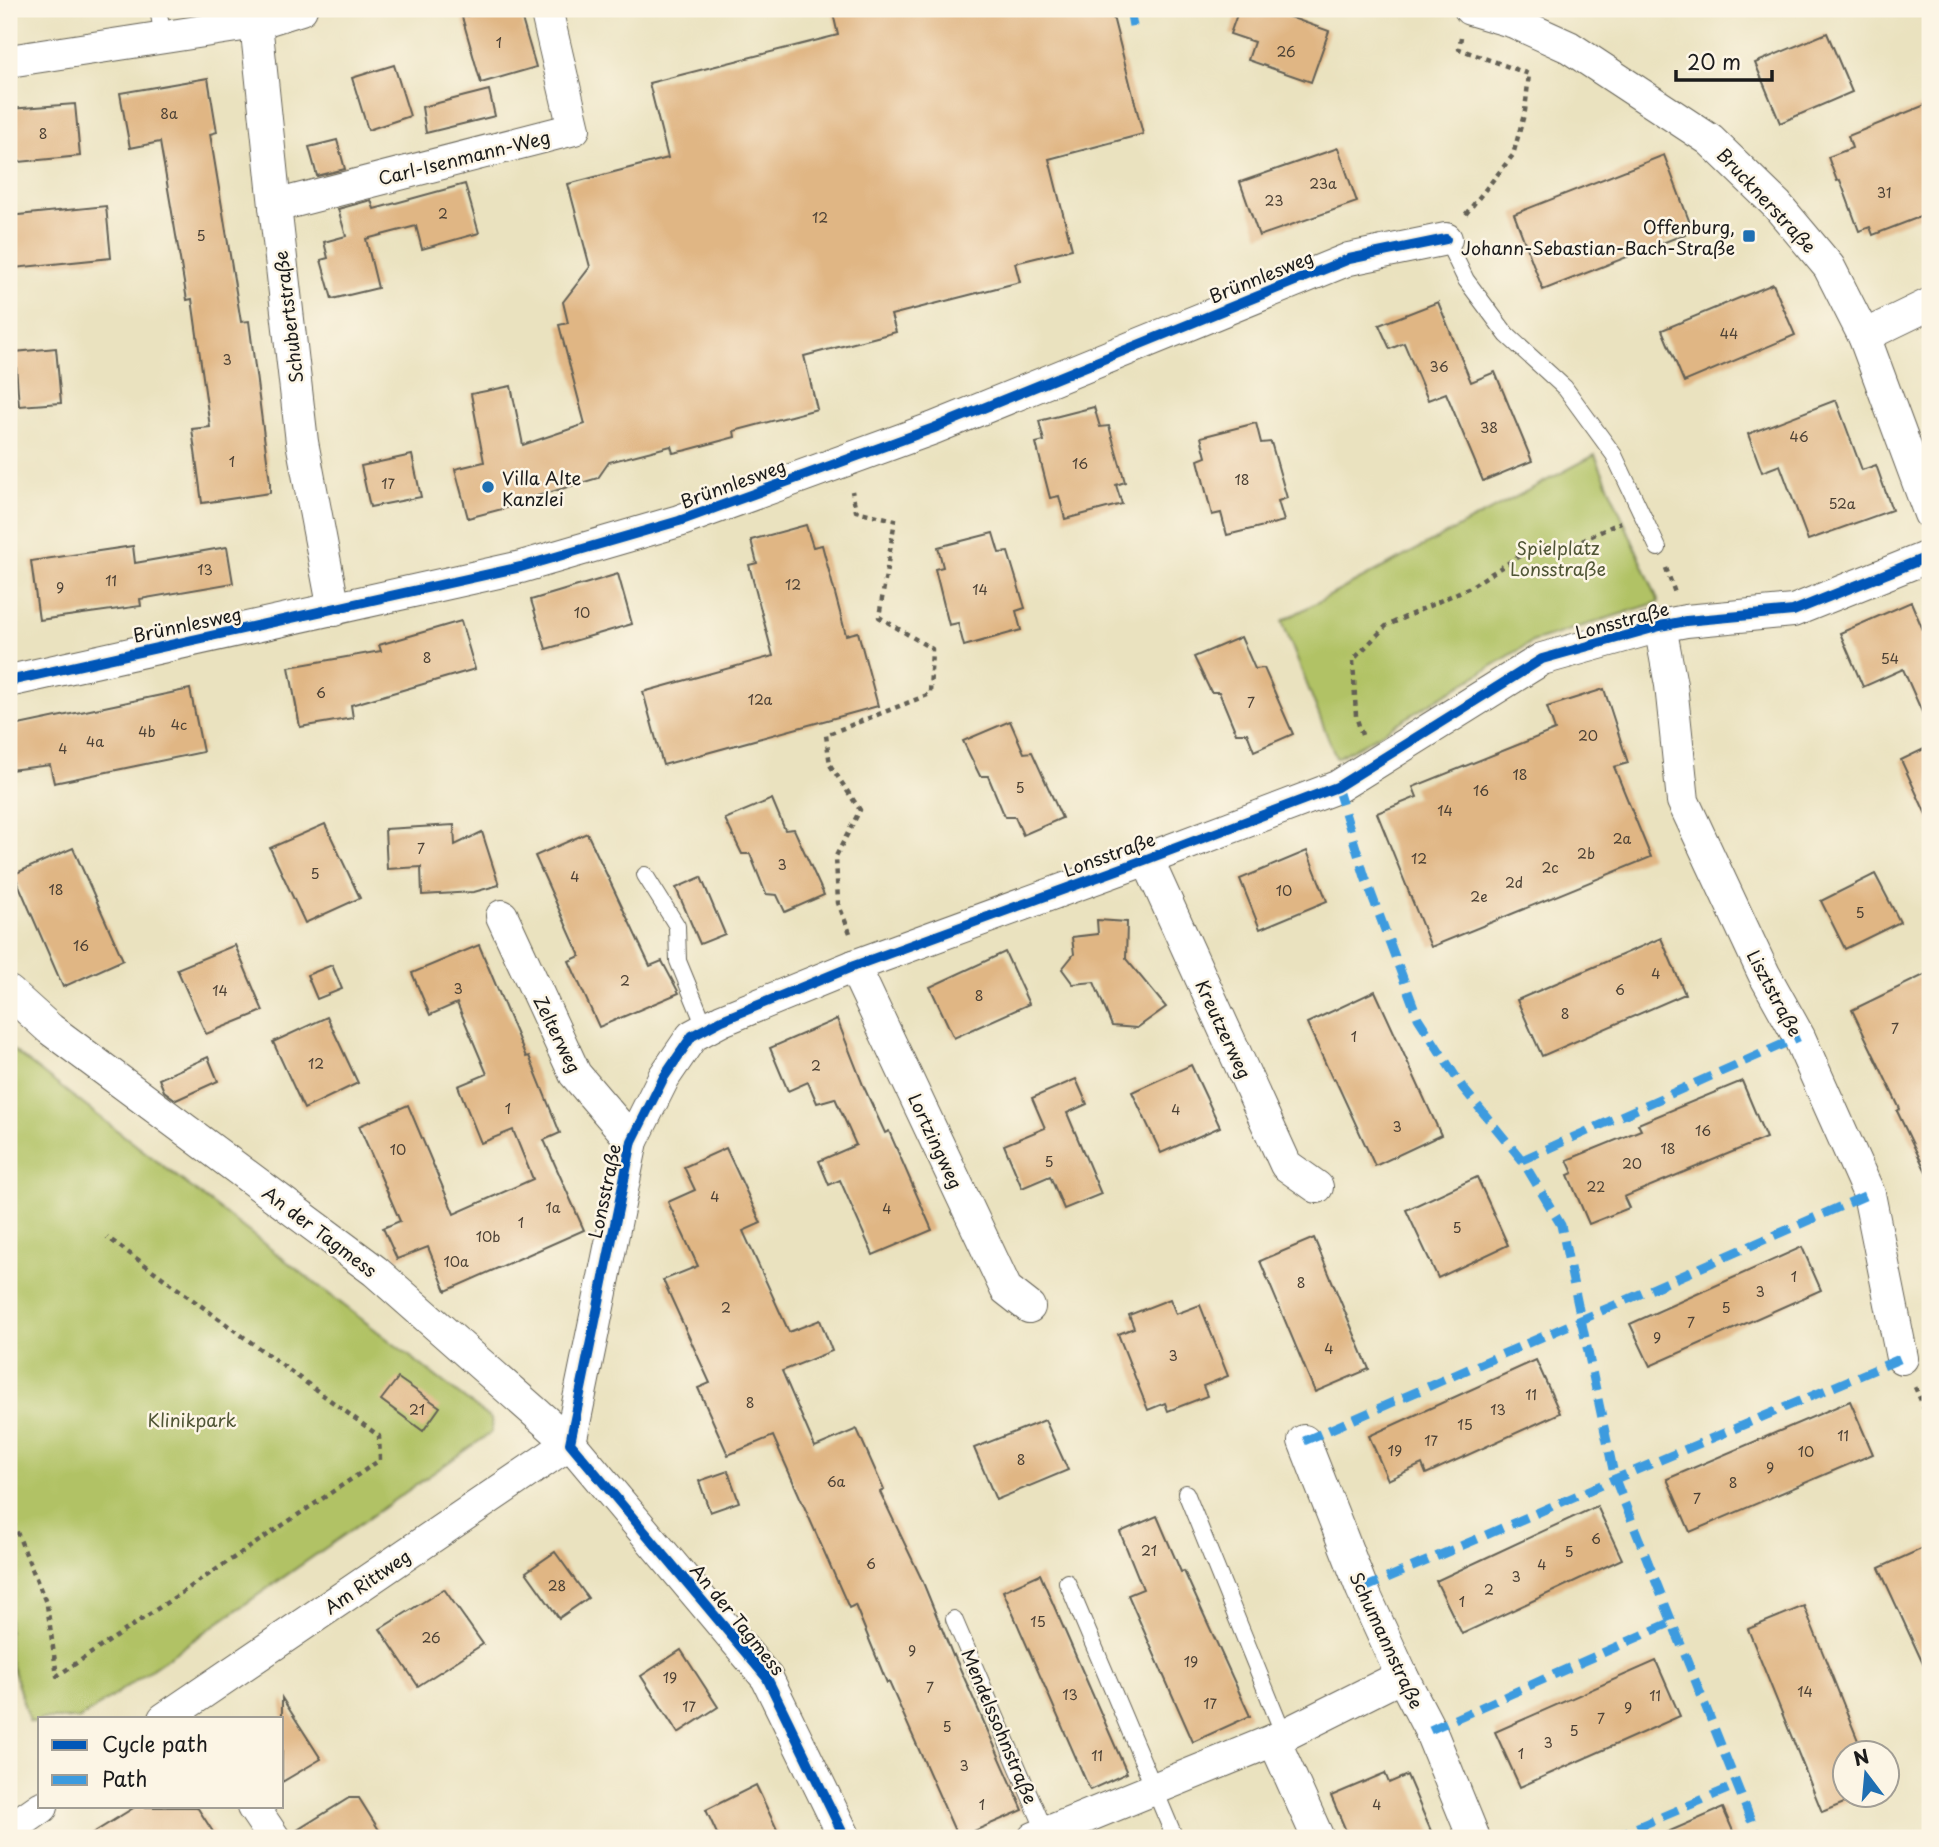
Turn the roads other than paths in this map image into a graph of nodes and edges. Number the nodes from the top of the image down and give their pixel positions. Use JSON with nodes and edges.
{"nodes":[{"id":1,"x":301,"y":9,"type":"edge"},
{"id":2,"x":546,"y":9,"type":"edge"},
{"id":3,"x":1470,"y":9,"type":"edge"},
{"id":4,"x":1536,"y":20,"type":"edge"},
{"id":5,"x":160,"y":23,"type":"edge"},
{"id":6,"x":256,"y":23,"type":"junction"},
{"id":7,"x":9,"y":61,"type":"edge"},
{"id":8,"x":275,"y":206,"type":"junction"},
{"id":9,"x":1446,"y":239,"type":"joint"},
{"id":10,"x":1930,"y":304,"type":"edge"},
{"id":11,"x":1864,"y":336,"type":"junction"},
{"id":12,"x":1930,"y":514,"type":"edge"},
{"id":13,"x":1658,"y":548,"type":"road end"},
{"id":14,"x":1930,"y":556,"type":"edge"},
{"id":15,"x":334,"y":610,"type":"junction"},
{"id":16,"x":1673,"y":624,"type":"junction"},
{"id":17,"x":9,"y":681,"type":"edge"},
{"id":18,"x":1147,"y":859,"type":"junction"},
{"id":19,"x":645,"y":875,"type":"dead end"},
{"id":20,"x":502,"y":916,"type":"dead end"},
{"id":21,"x":858,"y":964,"type":"junction"},
{"id":22,"x":9,"y":992,"type":"edge"},
{"id":23,"x":706,"y":1029,"type":"junction"},
{"id":24,"x":632,"y":1141,"type":"junction"},
{"id":25,"x":1317,"y":1187,"type":"dead end"},
{"id":26,"x":1029,"y":1307,"type":"dead end"},
{"id":27,"x":1902,"y":1358,"type":"road end"},
{"id":28,"x":1304,"y":1441,"type":"dead end"},
{"id":29,"x":570,"y":1443,"type":"junction"},
{"id":30,"x":1186,"y":1493,"type":"dead end"},
{"id":31,"x":1067,"y":1582,"type":"dead end"},
{"id":32,"x":954,"y":1619,"type":"dead end"},
{"id":33,"x":1402,"y":1676,"type":"junction"},
{"id":34,"x":185,"y":1713,"type":"edge"},
{"id":35,"x":1279,"y":1737,"type":"junction"},
{"id":36,"x":1153,"y":1789,"type":"junction"},
{"id":37,"x":41,"y":1808,"type":"edge"},
{"id":38,"x":254,"y":1808,"type":"edge"},
{"id":39,"x":9,"y":1830,"type":"edge"},
{"id":40,"x":1043,"y":1837,"type":"edge"},
{"id":41,"x":274,"y":1838,"type":"edge"},
{"id":42,"x":845,"y":1838,"type":"edge"},
{"id":43,"x":1175,"y":1838,"type":"edge"},
{"id":44,"x":1318,"y":1838,"type":"edge"},
{"id":45,"x":1474,"y":1838,"type":"edge"}],
"edges":[{"from":1,"to":6,"type":"street"},
{"from":2,"to":8,"type":"street","name":"Carl-Isenmann-Weg"},
{"from":3,"to":4,"type":"street","name":"Brucknerstraße"},
{"from":4,"to":11,"type":"street","name":"Brucknerstraße"},
{"from":5,"to":6,"type":"street"},
{"from":5,"to":7,"type":"street"},
{"from":6,"to":8,"type":"street","name":"Schubertstraße"},
{"from":8,"to":15,"type":"street","name":"Schubertstraße"},
{"from":9,"to":13,"type":"lane"},
{"from":9,"to":15,"type":"street","name":"Brünnlesweg"},
{"from":10,"to":11,"type":"street"},
{"from":11,"to":12,"type":"street","name":"Brucknerstraße"},
{"from":14,"to":16,"type":"street","name":"Lonsstraße"},
{"from":15,"to":17,"type":"street","name":"Brünnlesweg"},
{"from":16,"to":18,"type":"street","name":"Lonsstraße"},
{"from":16,"to":27,"type":"street","name":"Lisztstraße"},
{"from":18,"to":21,"type":"street","name":"Lonsstraße"},
{"from":18,"to":25,"type":"street","name":"Kreutzerweg"},
{"from":19,"to":23,"type":"lane"},
{"from":20,"to":24,"type":"street","name":"Zelterweg"},
{"from":21,"to":23,"type":"street","name":"Lonsstraße"},
{"from":21,"to":26,"type":"street","name":"Lortzingweg"},
{"from":22,"to":29,"type":"street","name":"An der Tagmess"},
{"from":23,"to":24,"type":"street","name":"Lonsstraße"},
{"from":24,"to":29,"type":"street","name":"Lonsstraße"},
{"from":28,"to":33,"type":"street","name":"Schumannstraße"},
{"from":29,"to":34,"type":"street","name":"Am Rittweg"},
{"from":29,"to":42,"type":"street","name":"An der Tagmess"},
{"from":30,"to":35,"type":"lane"},
{"from":31,"to":36,"type":"lane"},
{"from":32,"to":40,"type":"lane","name":"Mendelssohnstraße"},
{"from":33,"to":35,"type":"street","name":"Mendelssohnstraße"},
{"from":33,"to":45,"type":"street","name":"Schumannstraße"},
{"from":35,"to":36,"type":"street","name":"Mendelssohnstraße"},
{"from":35,"to":44,"type":"street"},
{"from":36,"to":40,"type":"street","name":"Mendelssohnstraße"},
{"from":36,"to":43,"type":"lane"},
{"from":37,"to":39,"type":"street"},
{"from":38,"to":41,"type":"street"}]}
